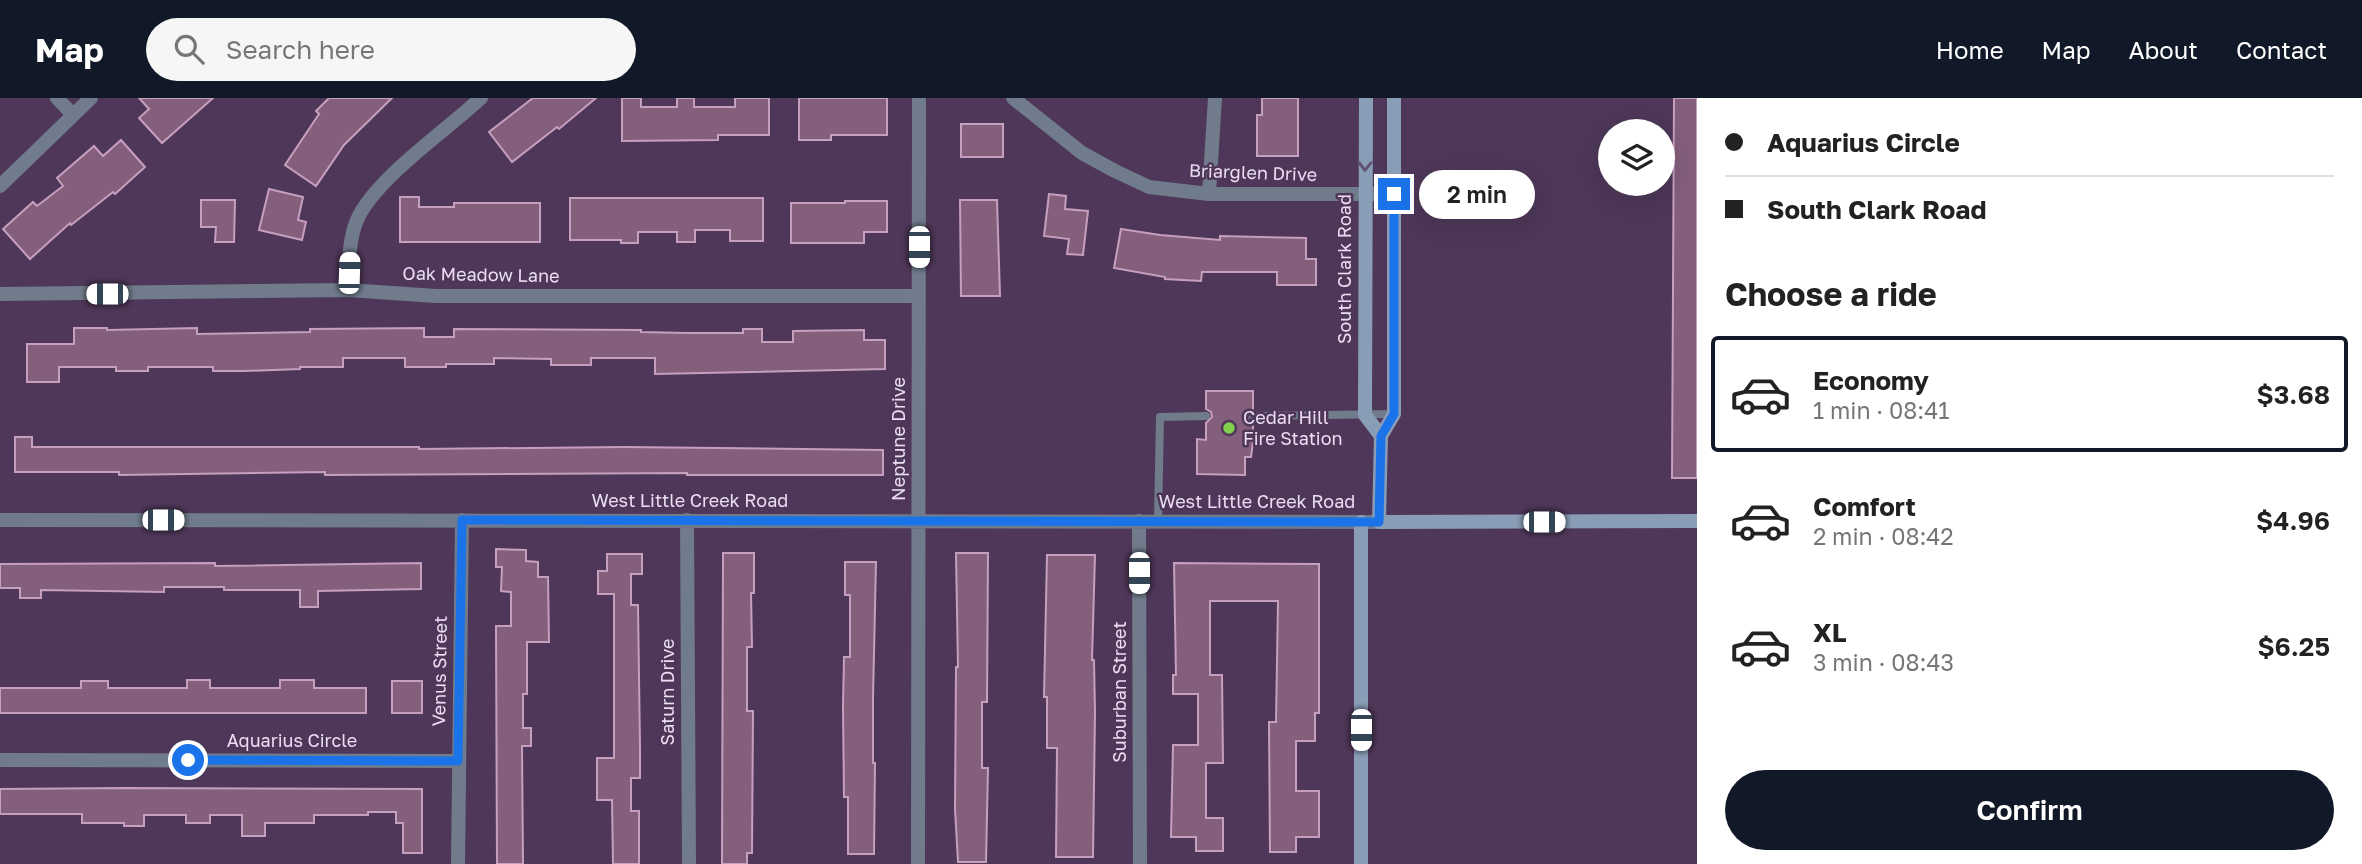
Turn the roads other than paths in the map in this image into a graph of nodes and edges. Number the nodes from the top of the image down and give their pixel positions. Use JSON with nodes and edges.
{"nodes":[{"id":1,"x":57,"y":98,"type":"edge"},
{"id":2,"x":92,"y":98,"type":"edge"},
{"id":3,"x":481,"y":98,"type":"edge"},
{"id":4,"x":919,"y":98,"type":"edge"},
{"id":5,"x":1013,"y":98,"type":"edge"},
{"id":6,"x":1215,"y":98,"type":"edge"},
{"id":7,"x":1366,"y":98,"type":"edge"},
{"id":8,"x":1394,"y":98,"type":"edge"},
{"id":9,"x":73,"y":115,"type":"junction"},
{"id":10,"x":0,"y":186,"type":"edge"},
{"id":11,"x":1209,"y":194,"type":"junction"},
{"id":12,"x":1394,"y":194,"type":"junction"},
{"id":13,"x":1364,"y":195,"type":"junction"},
{"id":14,"x":348,"y":290,"type":"junction"},
{"id":15,"x":0,"y":294,"type":"edge"},
{"id":16,"x":919,"y":296,"type":"junction"},
{"id":17,"x":1394,"y":414,"type":"junction"},
{"id":18,"x":1365,"y":415,"type":"junction"},
{"id":19,"x":1206,"y":416,"type":"dead end"},
{"id":20,"x":1253,"y":416,"type":"dead end"},
{"id":21,"x":1381,"y":436,"type":"junction"},
{"id":22,"x":0,"y":520,"type":"edge"},
{"id":23,"x":462,"y":520,"type":"junction"},
{"id":24,"x":687,"y":520,"type":"junction"},
{"id":25,"x":919,"y":520,"type":"junction"},
{"id":26,"x":1139,"y":521,"type":"junction"},
{"id":27,"x":1158,"y":521,"type":"junction"},
{"id":28,"x":1697,"y":521,"type":"edge"},
{"id":29,"x":1361,"y":522,"type":"junction"},
{"id":30,"x":1379,"y":522,"type":"junction"},
{"id":31,"x":0,"y":760,"type":"edge"},
{"id":32,"x":458,"y":761,"type":"junction"},
{"id":33,"x":458,"y":864,"type":"edge"},
{"id":34,"x":689,"y":864,"type":"edge"},
{"id":35,"x":918,"y":864,"type":"edge"},
{"id":36,"x":1140,"y":864,"type":"edge"},
{"id":37,"x":1360,"y":864,"type":"edge"}],
"edges":[{"from":1,"to":9,"type":"street"},
{"from":2,"to":9,"type":"street"},
{"from":3,"to":14,"type":"street"},
{"from":4,"to":16,"type":"street","name":"Neptune Drive"},
{"from":5,"to":11,"type":"street","name":"Briarglen Drive"},
{"from":6,"to":11,"type":"street"},
{"from":7,"to":13,"type":"street","name":"South Clark Road","one_way":true},
{"from":8,"to":12,"type":"street"},
{"from":9,"to":10,"type":"street"},
{"from":11,"to":13,"type":"street","name":"Briarglen Drive"},
{"from":12,"to":13,"type":"street","name":"Briarglen Drive"},
{"from":12,"to":17,"type":"street"},
{"from":13,"to":18,"type":"street","name":"South Clark Road"},
{"from":14,"to":15,"type":"street","name":"Oak Meadow Lane"},
{"from":14,"to":16,"type":"street","name":"Oak Meadow Lane"},
{"from":16,"to":25,"type":"street","name":"Neptune Drive"},
{"from":17,"to":18,"type":"lane"},
{"from":17,"to":21,"type":"street"},
{"from":18,"to":20,"type":"lane"},
{"from":18,"to":21,"type":"street"},
{"from":19,"to":27,"type":"lane"},
{"from":21,"to":30,"type":"street"},
{"from":22,"to":23,"type":"street","name":"West Little Creek Road"},
{"from":23,"to":24,"type":"street","name":"West Little Creek Road"},
{"from":23,"to":32,"type":"street","name":"Venus Street"},
{"from":24,"to":25,"type":"street","name":"West Little Creek Road"},
{"from":24,"to":34,"type":"street","name":"Saturn Drive"},
{"from":25,"to":26,"type":"street","name":"West Little Creek Road"},
{"from":25,"to":35,"type":"street","name":"Neptune Drive"},
{"from":26,"to":27,"type":"street","name":"West Little Creek Road"},
{"from":26,"to":36,"type":"street","name":"Suburban Street"},
{"from":27,"to":29,"type":"street","name":"West Little Creek Road"},
{"from":28,"to":30,"type":"street"},
{"from":29,"to":30,"type":"street","name":"West Little Creek Road"},
{"from":29,"to":37,"type":"street"},
{"from":31,"to":32,"type":"street","name":"Aquarius Circle"},
{"from":32,"to":33,"type":"street","name":"Venus Street"}]}
